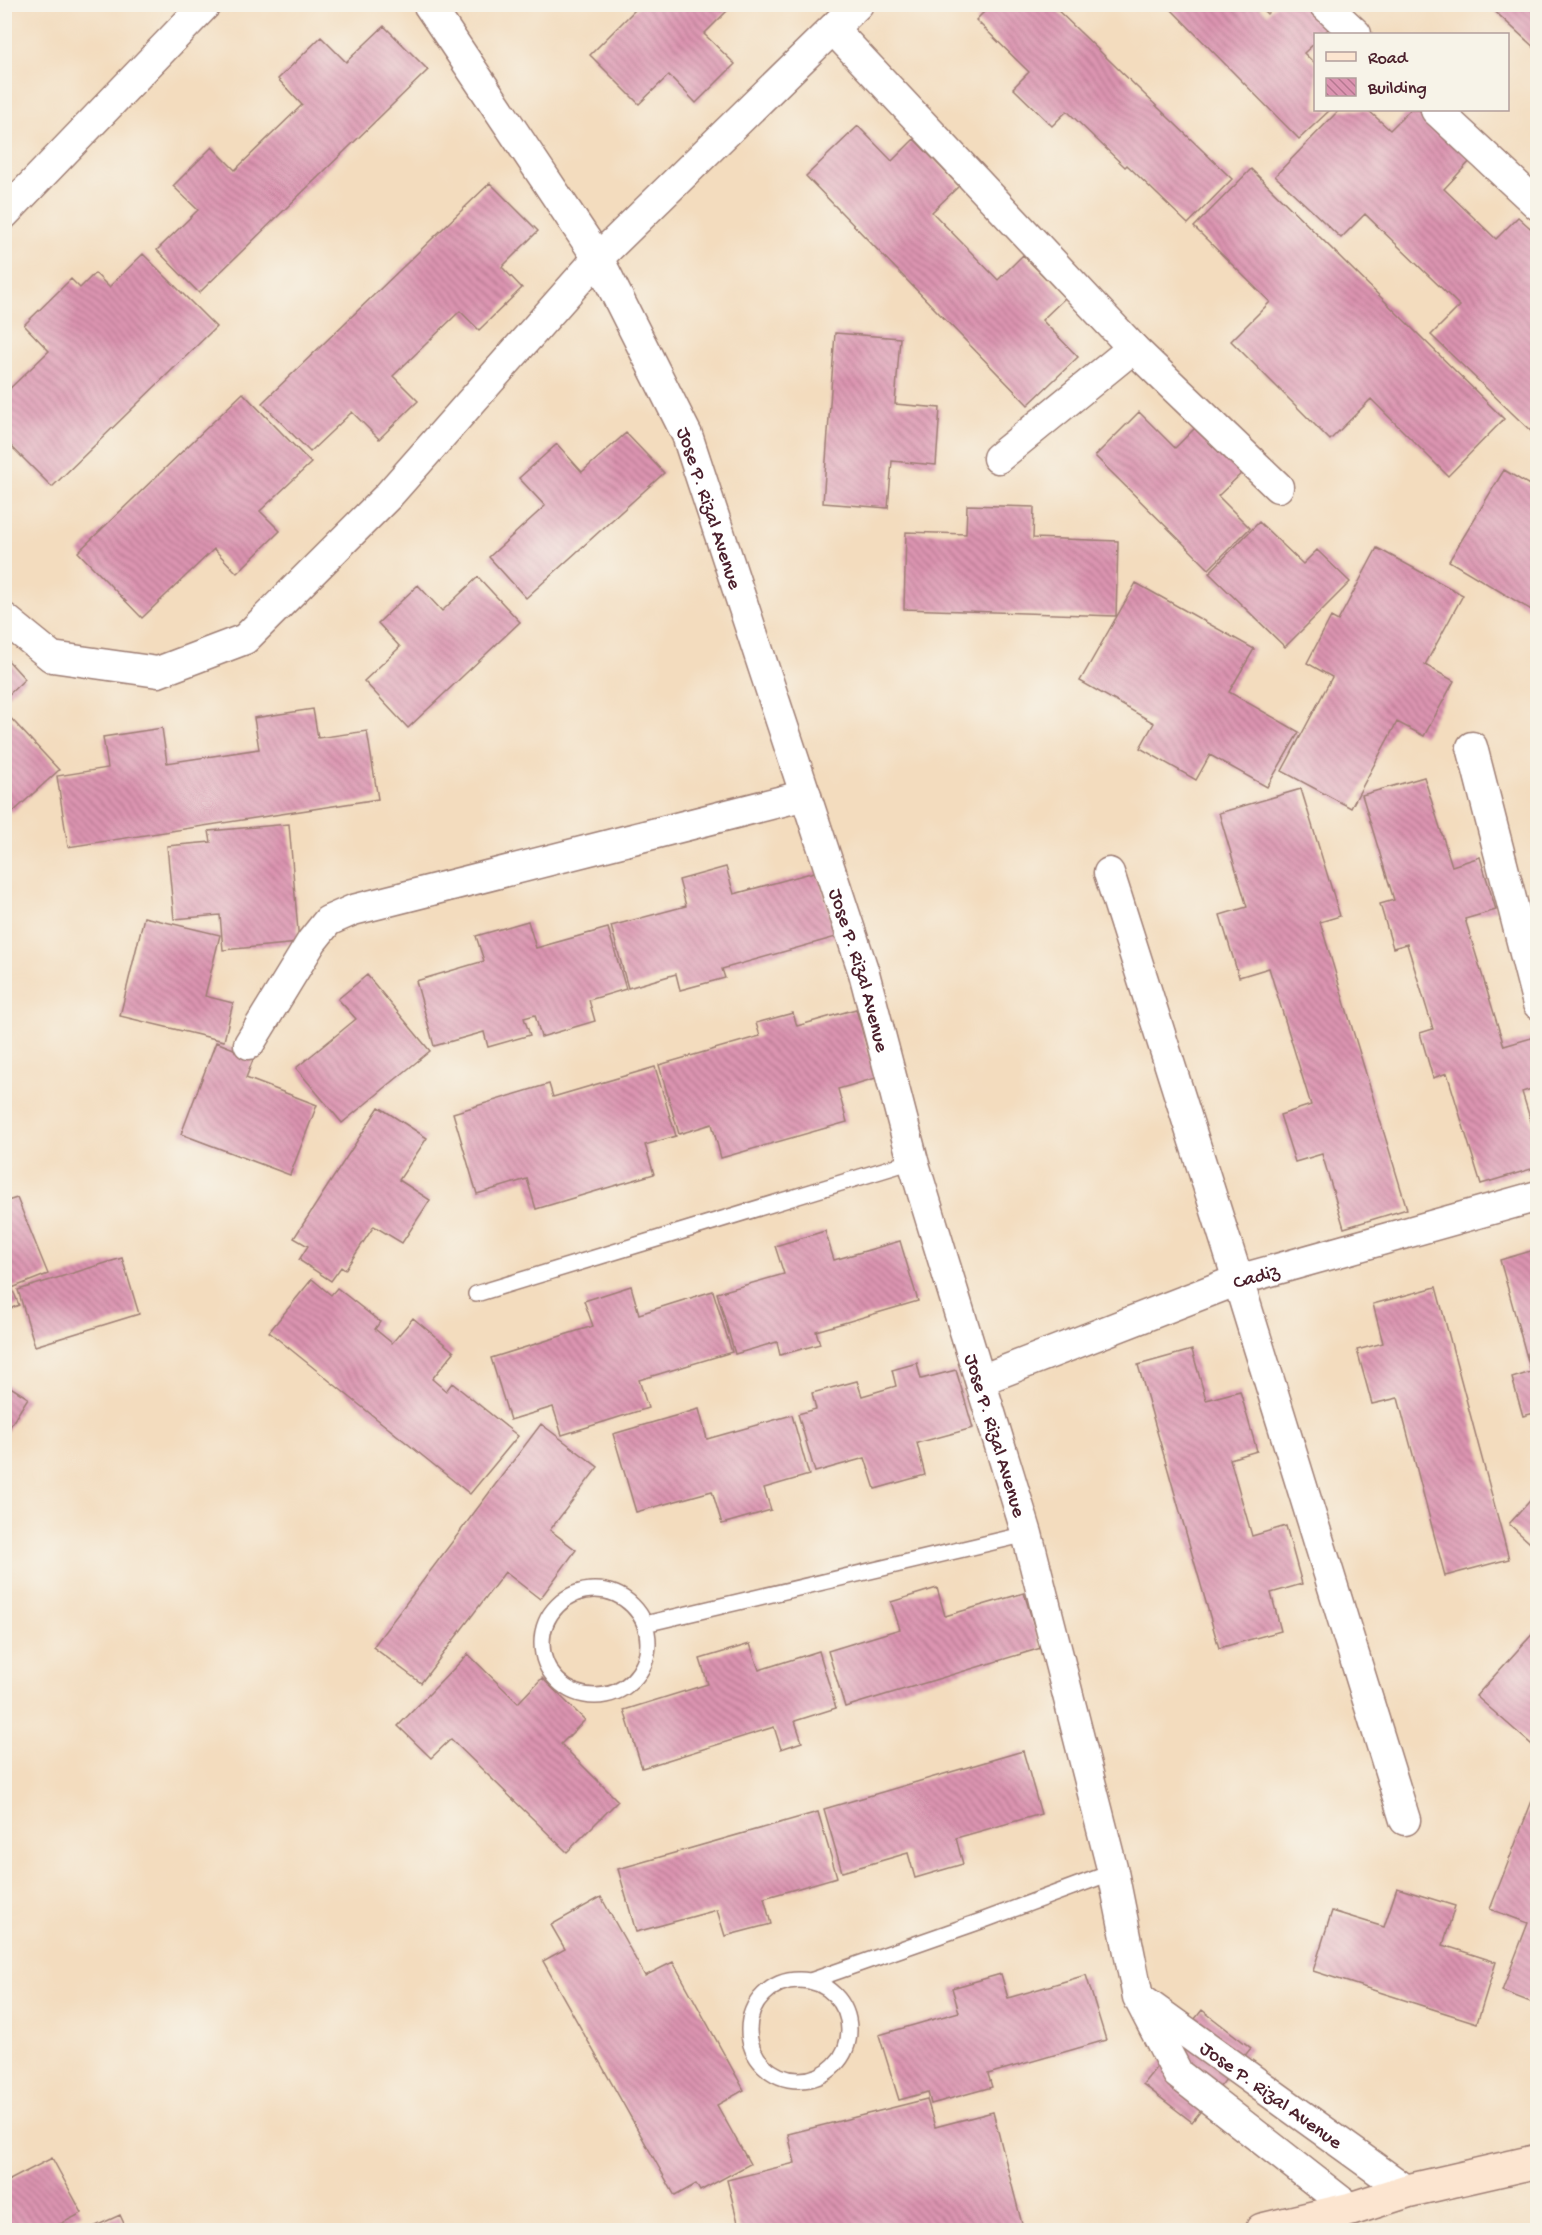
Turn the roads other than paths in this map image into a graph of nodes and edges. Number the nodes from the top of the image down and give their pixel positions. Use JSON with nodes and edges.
{"nodes":[{"id":1,"x":206,"y":4,"type":"edge"},
{"id":2,"x":428,"y":4,"type":"edge"},
{"id":3,"x":858,"y":4,"type":"edge"},
{"id":4,"x":1324,"y":4,"type":"edge"},
{"id":5,"x":833,"y":29,"type":"junction"},
{"id":6,"x":1355,"y":33,"type":"edge"},
{"id":7,"x":1437,"y":111,"type":"edge"},
{"id":8,"x":1538,"y":205,"type":"edge"},
{"id":9,"x":4,"y":214,"type":"edge"},
{"id":10,"x":598,"y":258,"type":"junction"},
{"id":11,"x":1133,"y":348,"type":"junction"},
{"id":12,"x":998,"y":458,"type":"dead end"},
{"id":13,"x":1278,"y":487,"type":"dead end"},
{"id":14,"x":4,"y":618,"type":"edge"},
{"id":15,"x":1472,"y":747,"type":"dead end"},
{"id":16,"x":806,"y":795,"type":"junction"},
{"id":17,"x":1109,"y":873,"type":"dead end"},
{"id":18,"x":1538,"y":1004,"type":"edge"},
{"id":19,"x":249,"y":1044,"type":"dead end"},
{"id":20,"x":914,"y":1161,"type":"junction"},
{"id":21,"x":1538,"y":1196,"type":"edge"},
{"id":22,"x":1238,"y":1280,"type":"junction"},
{"id":23,"x":476,"y":1294,"type":"dead end"},
{"id":24,"x":981,"y":1380,"type":"junction"},
{"id":25,"x":1027,"y":1534,"type":"junction"},
{"id":26,"x":645,"y":1624,"type":"junction"},
{"id":27,"x":1405,"y":1820,"type":"dead end"},
{"id":28,"x":1113,"y":1872,"type":"junction"},
{"id":29,"x":810,"y":1981,"type":"junction"},
{"id":30,"x":1138,"y":1997,"type":"junction"},
{"id":31,"x":1538,"y":2161,"type":"edge"},
{"id":32,"x":1407,"y":2191,"type":"junction"},
{"id":33,"x":1351,"y":2209,"type":"junction"},
{"id":34,"x":1262,"y":2230,"type":"edge"}],
"edges":[{"from":1,"to":9,"type":"street"},
{"from":2,"to":10,"type":"street","name":"Jose P. Rizal Avenue"},
{"from":3,"to":5,"type":"street"},
{"from":4,"to":6,"type":"street"},
{"from":5,"to":10,"type":"street"},
{"from":5,"to":11,"type":"street"},
{"from":7,"to":8,"type":"street"},
{"from":10,"to":14,"type":"street"},
{"from":10,"to":16,"type":"street","name":"Jose P. Rizal Avenue"},
{"from":11,"to":12,"type":"street"},
{"from":11,"to":13,"type":"street"},
{"from":15,"to":18,"type":"street"},
{"from":16,"to":19,"type":"street"},
{"from":16,"to":20,"type":"street","name":"Jose P. Rizal Avenue"},
{"from":17,"to":22,"type":"street"},
{"from":20,"to":23,"type":"lane"},
{"from":20,"to":24,"type":"street","name":"Jose P. Rizal Avenue"},
{"from":21,"to":22,"type":"street","name":"Cadiz"},
{"from":22,"to":24,"type":"street","name":"Cadiz"},
{"from":22,"to":27,"type":"street"},
{"from":24,"to":25,"type":"street","name":"Jose P. Rizal Avenue"},
{"from":25,"to":26,"type":"lane"},
{"from":25,"to":28,"type":"street","name":"Jose P. Rizal Avenue"},
{"from":26,"to":26,"type":"lane"},
{"from":28,"to":29,"type":"lane"},
{"from":28,"to":30,"type":"street","name":"Jose P. Rizal Avenue"},
{"from":29,"to":29,"type":"lane"},
{"from":30,"to":32,"type":"street","name":"Jose P. Rizal Avenue"},
{"from":30,"to":33,"type":"street","name":"Jose P. Rizal Avenue"},
{"from":31,"to":32,"type":"main road"},
{"from":32,"to":33,"type":"main road"},
{"from":33,"to":34,"type":"main road"}]}
